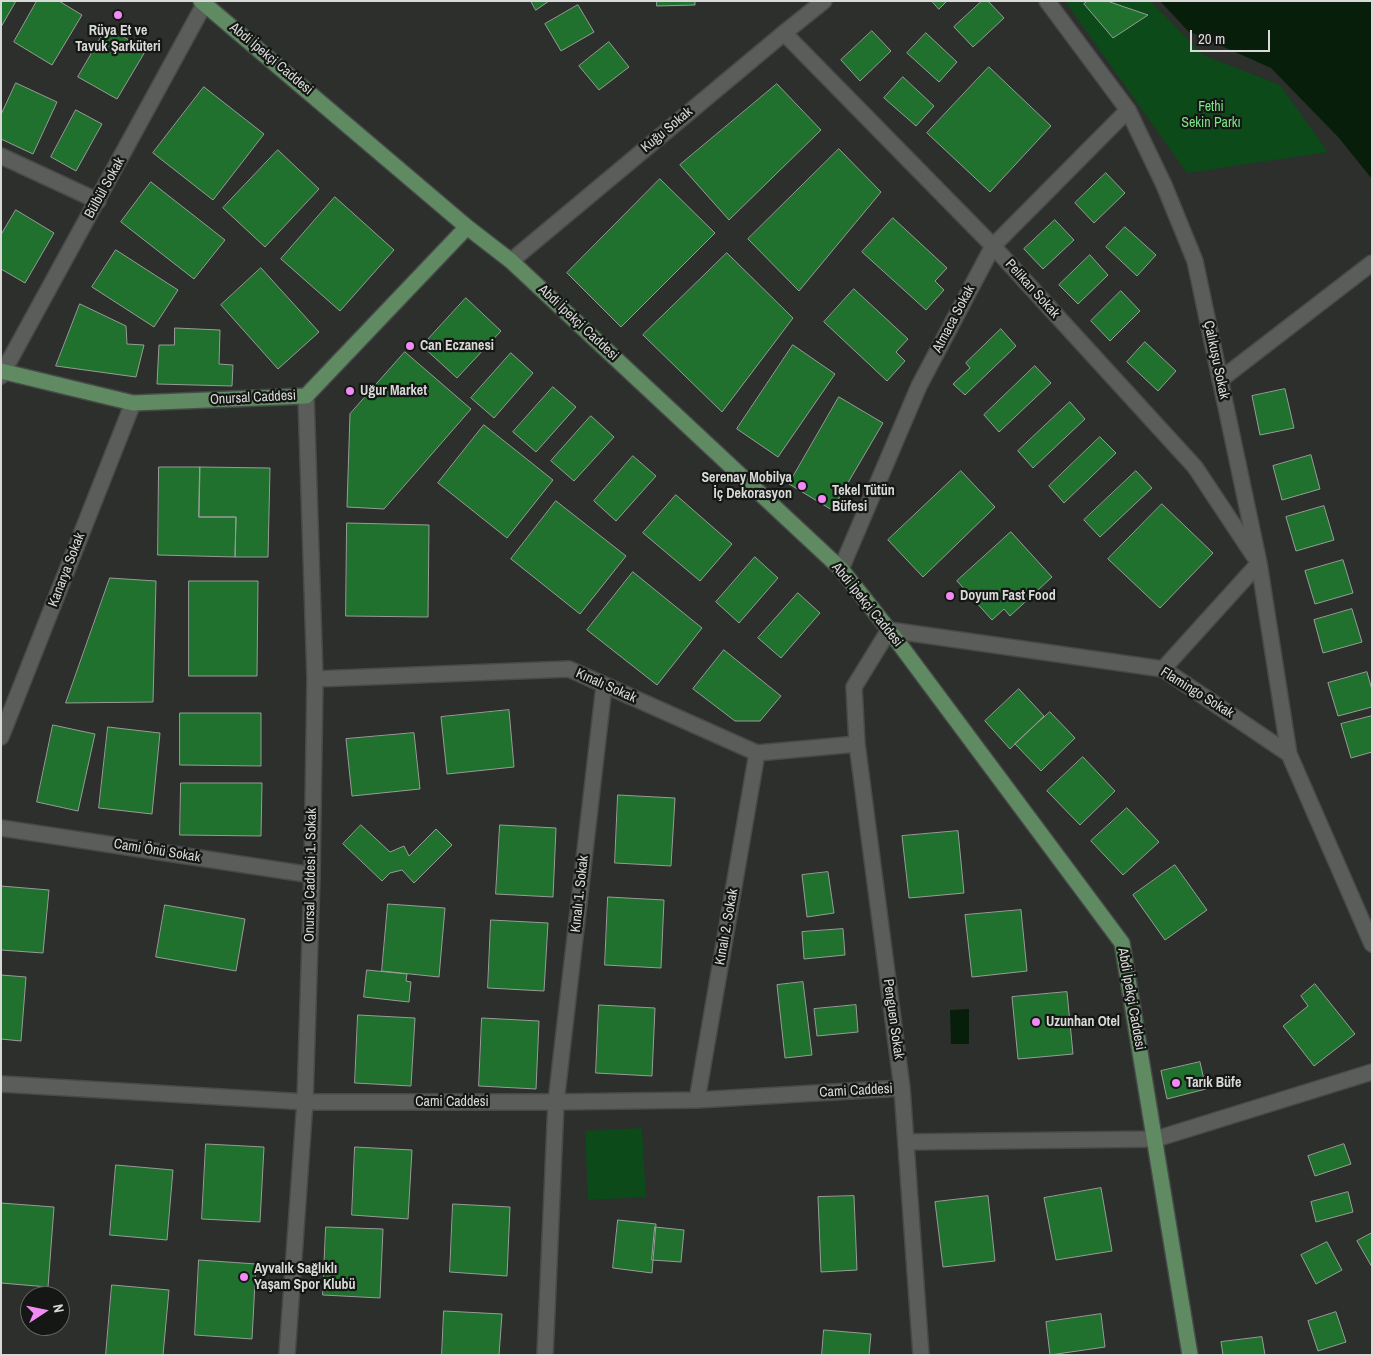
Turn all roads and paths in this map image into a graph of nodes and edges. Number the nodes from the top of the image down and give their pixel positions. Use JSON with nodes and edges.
{"nodes":[{"id":1,"x":824,"y":1,"type":"edge"},
{"id":2,"x":1047,"y":1,"type":"edge"},
{"id":3,"x":203,"y":2,"type":"edge"},
{"id":4,"x":784,"y":33,"type":"junction"},
{"id":5,"x":1128,"y":110,"type":"junction"},
{"id":6,"x":1,"y":156,"type":"edge"},
{"id":7,"x":98,"y":201,"type":"junction"},
{"id":8,"x":467,"y":227,"type":"junction"},
{"id":9,"x":993,"y":246,"type":"junction"},
{"id":10,"x":511,"y":261,"type":"junction"},
{"id":11,"x":1372,"y":263,"type":"edge"},
{"id":12,"x":2,"y":373,"type":"edge"},
{"id":13,"x":1220,"y":380,"type":"junction"},
{"id":14,"x":306,"y":396,"type":"junction"},
{"id":15,"x":133,"y":403,"type":"junction"},
{"id":16,"x":1259,"y":563,"type":"junction"},
{"id":17,"x":841,"y":569,"type":"junction"},
{"id":18,"x":889,"y":630,"type":"junction"},
{"id":19,"x":1163,"y":669,"type":"junction"},
{"id":20,"x":315,"y":679,"type":"junction"},
{"id":21,"x":604,"y":686,"type":"junction"},
{"id":22,"x":1,"y":737,"type":"edge"},
{"id":23,"x":857,"y":744,"type":"junction"},
{"id":24,"x":757,"y":753,"type":"junction"},
{"id":25,"x":1290,"y":754,"type":"junction"},
{"id":26,"x":1,"y":828,"type":"edge"},
{"id":27,"x":312,"y":875,"type":"junction"},
{"id":28,"x":1370,"y":937,"type":"edge"},
{"id":29,"x":1372,"y":1072,"type":"edge"},
{"id":30,"x":1,"y":1084,"type":"edge"},
{"id":31,"x":902,"y":1088,"type":"junction"},
{"id":32,"x":697,"y":1100,"type":"junction"},
{"id":33,"x":305,"y":1102,"type":"junction"},
{"id":34,"x":556,"y":1102,"type":"junction"},
{"id":35,"x":1156,"y":1139,"type":"junction"},
{"id":36,"x":908,"y":1142,"type":"junction"},
{"id":37,"x":287,"y":1355,"type":"edge"},
{"id":38,"x":545,"y":1355,"type":"edge"},
{"id":39,"x":921,"y":1355,"type":"edge"},
{"id":40,"x":1190,"y":1355,"type":"edge"}],
"edges":[{"from":1,"to":4,"type":"street","name":"Kuğu Sokak"},
{"from":2,"to":5,"type":"street","name":"Çalıkuşu Sokak"},
{"from":3,"to":7,"type":"street","name":"Bülbül Sokak"},
{"from":3,"to":8,"type":"main road","name":"Abdi İpekçi Caddesi"},
{"from":4,"to":9,"type":"street","name":"Pelikan Sokak"},
{"from":4,"to":10,"type":"street","name":"Kuğu Sokak"},
{"from":5,"to":9,"type":"street","name":"Atmaca Sokak"},
{"from":5,"to":13,"type":"street","name":"Çalıkuşu Sokak"},
{"from":6,"to":7,"type":"street"},
{"from":7,"to":12,"type":"street","name":"Bülbül Sokak"},
{"from":8,"to":10,"type":"main road","name":"Abdi İpekçi Caddesi"},
{"from":8,"to":14,"type":"main road","name":"Onursal Caddesi"},
{"from":9,"to":16,"type":"street","name":"Pelikan Sokak"},
{"from":9,"to":17,"type":"street","name":"Atmaca Sokak"},
{"from":10,"to":17,"type":"main road","name":"Abdi İpekçi Caddesi"},
{"from":11,"to":13,"type":"street"},
{"from":12,"to":15,"type":"main road","name":"Onursal Caddesi"},
{"from":13,"to":16,"type":"street","name":"Çalıkuşu Sokak"},
{"from":14,"to":15,"type":"main road","name":"Onursal Caddesi"},
{"from":14,"to":20,"type":"street","name":"Onursal Caddesi 1. Sokak"},
{"from":15,"to":22,"type":"street","name":"Kanarya Sokak"},
{"from":16,"to":19,"type":"street"},
{"from":16,"to":25,"type":"street","name":"Çalıkuşu Sokak"},
{"from":17,"to":18,"type":"main road","name":"Abdi İpekçi Caddesi"},
{"from":18,"to":19,"type":"street","name":"Flamingo Sokak"},
{"from":18,"to":23,"type":"street","name":"Penguen Sokak"},
{"from":18,"to":35,"type":"main road","name":"Abdi İpekçi Caddesi"},
{"from":19,"to":25,"type":"street","name":"Flamingo Sokak"},
{"from":20,"to":21,"type":"street","name":"Kınalı Sokak"},
{"from":20,"to":27,"type":"street","name":"Onursal Caddesi 1. Sokak"},
{"from":21,"to":24,"type":"street","name":"Kınalı Sokak"},
{"from":21,"to":34,"type":"street","name":"Kınalı 1. Sokak"},
{"from":23,"to":24,"type":"street","name":"Kınalı Sokak"},
{"from":23,"to":31,"type":"street","name":"Penguen Sokak"},
{"from":24,"to":32,"type":"street","name":"Kınalı 2. Sokak"},
{"from":25,"to":28,"type":"street"},
{"from":26,"to":27,"type":"street","name":"Cami Önü Sokak"},
{"from":27,"to":33,"type":"street","name":"Onursal Caddesi 1. Sokak"},
{"from":29,"to":35,"type":"street"},
{"from":30,"to":33,"type":"street","name":"Cami Caddesi"},
{"from":31,"to":32,"type":"street","name":"Cami Caddesi"},
{"from":31,"to":36,"type":"street","name":"Penguen Sokak"},
{"from":32,"to":34,"type":"street","name":"Cami Caddesi"},
{"from":33,"to":34,"type":"street","name":"Cami Caddesi"},
{"from":33,"to":37,"type":"street","name":"Onursal Caddesi 1. Sokak"},
{"from":34,"to":38,"type":"street","name":"Kınalı 1. Sokak"},
{"from":35,"to":36,"type":"street"},
{"from":35,"to":40,"type":"main road","name":"Abdi İpekçi Caddesi"},
{"from":36,"to":39,"type":"street","name":"Penguen Sokak"}]}
